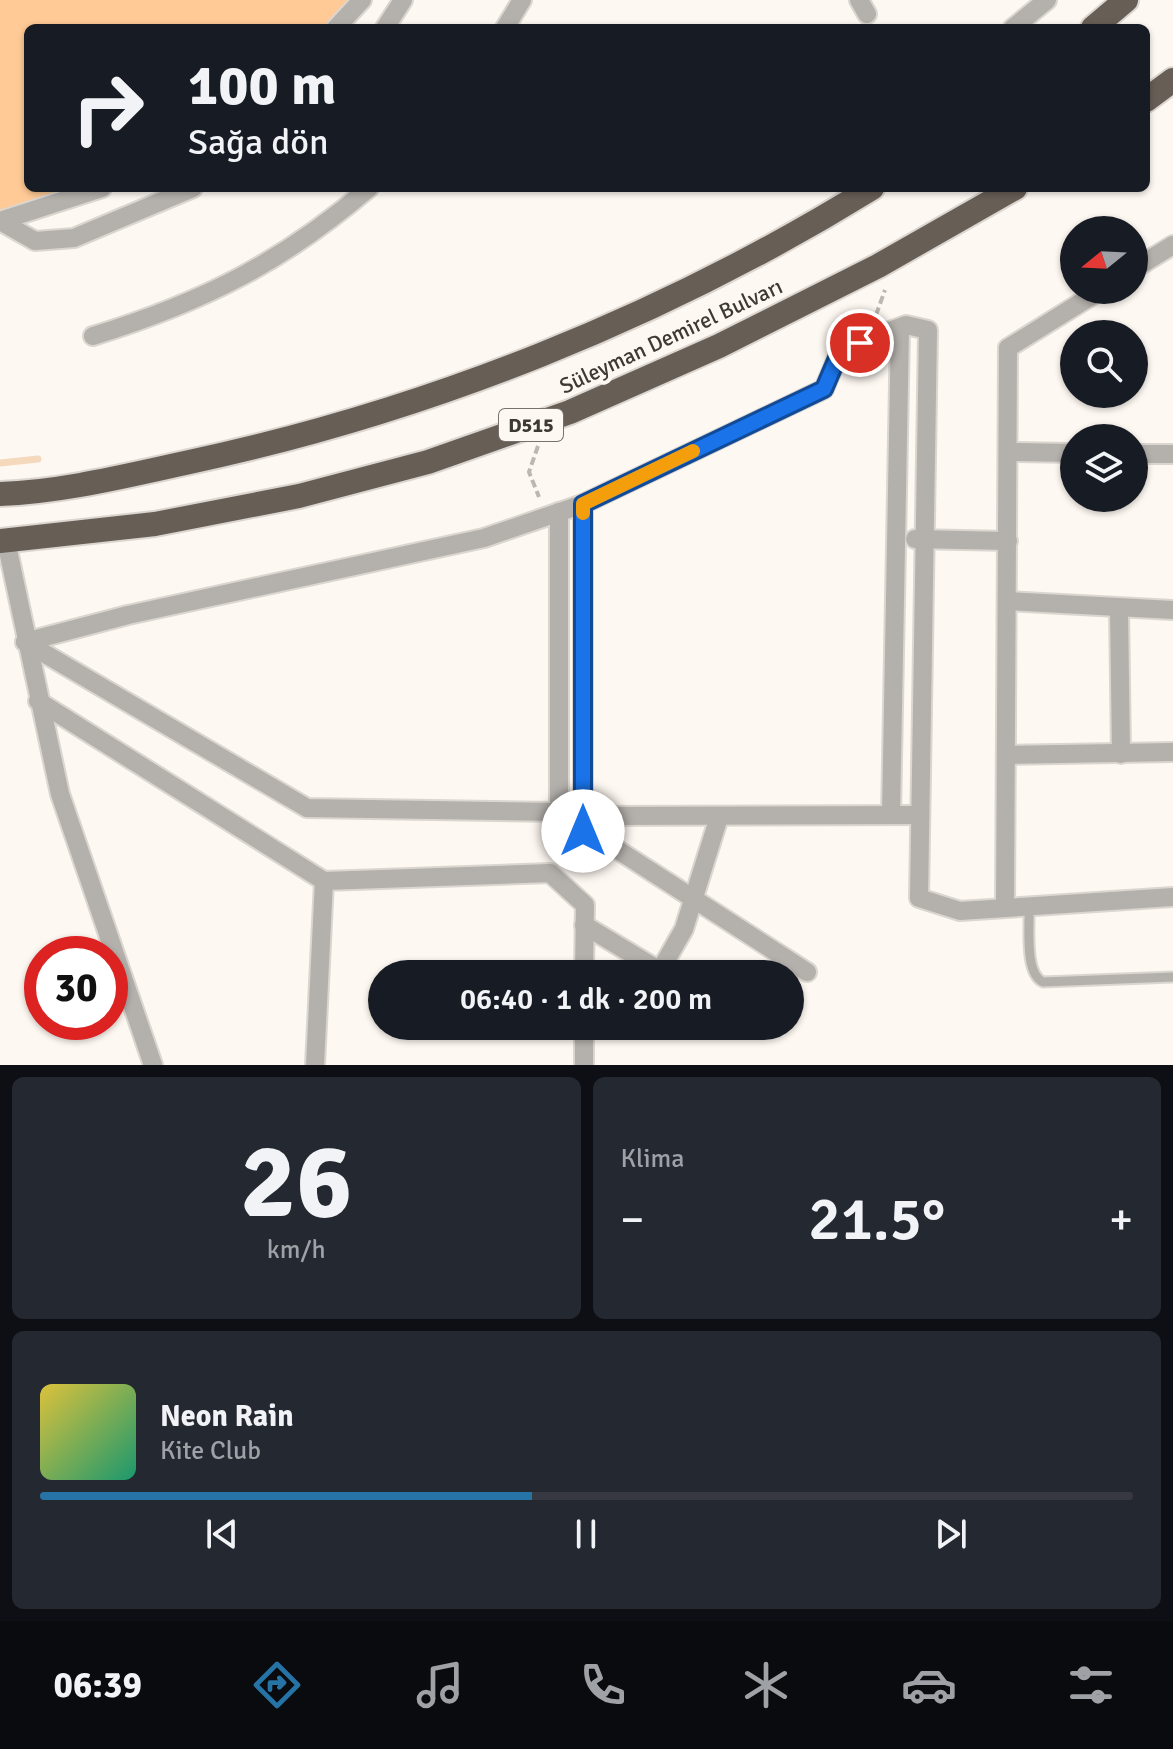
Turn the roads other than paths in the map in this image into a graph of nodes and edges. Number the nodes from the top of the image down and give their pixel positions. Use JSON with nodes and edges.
{"nodes":[{"id":1,"x":362,"y":0,"type":"edge"},
{"id":2,"x":403,"y":0,"type":"edge"},
{"id":3,"x":522,"y":0,"type":"edge"},
{"id":4,"x":1047,"y":0,"type":"edge"},
{"id":5,"x":1126,"y":0,"type":"edge"},
{"id":6,"x":340,"y":24,"type":"edge"},
{"id":7,"x":388,"y":24,"type":"edge"},
{"id":8,"x":507,"y":24,"type":"edge"},
{"id":9,"x":1018,"y":24,"type":"edge"},
{"id":10,"x":1098,"y":24,"type":"edge"},
{"id":11,"x":1173,"y":80,"type":"edge"},
{"id":12,"x":1150,"y":97,"type":"edge"},
{"id":13,"x":90,"y":192,"type":"edge"},
{"id":14,"x":183,"y":192,"type":"edge"},
{"id":15,"x":364,"y":192,"type":"edge"},
{"id":16,"x":865,"y":192,"type":"edge"},
{"id":17,"x":1008,"y":192,"type":"edge"},
{"id":18,"x":0,"y":221,"type":"edge"},
{"id":19,"x":1173,"y":245,"type":"edge"},
{"id":20,"x":1148,"y":260,"type":"edge"},
{"id":21,"x":1079,"y":304,"type":"edge"},
{"id":22,"x":900,"y":329,"type":"junction"},
{"id":23,"x":93,"y":336,"type":"dead end"},
{"id":24,"x":1008,"y":452,"type":"junction"},
{"id":25,"x":1060,"y":453,"type":"edge"},
{"id":26,"x":1148,"y":454,"type":"edge"},
{"id":27,"x":1173,"y":454,"type":"edge"},
{"id":28,"x":0,"y":494,"type":"edge"},
{"id":29,"x":583,"y":504,"type":"junction"},
{"id":30,"x":553,"y":514,"type":"junction"},
{"id":31,"x":924,"y":538,"type":"junction"},
{"id":32,"x":896,"y":540,"type":"junction"},
{"id":33,"x":3,"y":541,"type":"edge"},
{"id":34,"x":1008,"y":541,"type":"junction"},
{"id":35,"x":1007,"y":601,"type":"junction"},
{"id":36,"x":1119,"y":608,"type":"junction"},
{"id":37,"x":1173,"y":610,"type":"edge"},
{"id":38,"x":25,"y":642,"type":"junction"},
{"id":39,"x":38,"y":701,"type":"junction"},
{"id":40,"x":1173,"y":752,"type":"edge"},
{"id":41,"x":1121,"y":754,"type":"junction"},
{"id":42,"x":1006,"y":755,"type":"junction"},
{"id":43,"x":559,"y":812,"type":"junction"},
{"id":44,"x":891,"y":815,"type":"junction"},
{"id":45,"x":920,"y":815,"type":"junction"},
{"id":46,"x":719,"y":817,"type":"junction"},
{"id":47,"x":583,"y":823,"type":"junction"},
{"id":48,"x":324,"y":881,"type":"junction"},
{"id":49,"x":1173,"y":897,"type":"edge"},
{"id":50,"x":693,"y":899,"type":"junction"},
{"id":51,"x":1029,"y":906,"type":"junction"},
{"id":52,"x":1005,"y":908,"type":"junction"},
{"id":53,"x":584,"y":925,"type":"junction"},
{"id":54,"x":584,"y":960,"type":"edge"},
{"id":55,"x":807,"y":972,"type":"dead end"},
{"id":56,"x":1173,"y":977,"type":"edge"},
{"id":57,"x":584,"y":1040,"type":"edge"},
{"id":58,"x":153,"y":1065,"type":"edge"},
{"id":59,"x":315,"y":1065,"type":"edge"},
{"id":60,"x":584,"y":1065,"type":"edge"}],
"edges":[{"from":1,"to":6,"type":"street"},
{"from":2,"to":7,"type":"street"},
{"from":3,"to":8,"type":"street"},
{"from":4,"to":9,"type":"street"},
{"from":5,"to":10,"type":"highway"},
{"from":11,"to":12,"type":"highway"},
{"from":13,"to":18,"type":"street"},
{"from":14,"to":18,"type":"street"},
{"from":15,"to":23,"type":"street"},
{"from":16,"to":28,"type":"highway","name":"Süleyman Demirel Bulvarı"},
{"from":17,"to":33,"type":"highway","name":"Süleyman Demirel Bulvarı","number":"D515"},
{"from":19,"to":20,"type":"street"},
{"from":21,"to":24,"type":"street"},
{"from":22,"to":29,"type":"street"},
{"from":22,"to":31,"type":"street"},
{"from":22,"to":32,"type":"street"},
{"from":24,"to":25,"type":"street"},
{"from":24,"to":34,"type":"street"},
{"from":26,"to":27,"type":"street"},
{"from":29,"to":30,"type":"street"},
{"from":29,"to":47,"type":"street"},
{"from":30,"to":38,"type":"street"},
{"from":30,"to":43,"type":"street"},
{"from":31,"to":32,"type":"street"},
{"from":31,"to":34,"type":"street"},
{"from":31,"to":45,"type":"street"},
{"from":32,"to":44,"type":"street"},
{"from":33,"to":38,"type":"street"},
{"from":34,"to":35,"type":"street"},
{"from":35,"to":36,"type":"street"},
{"from":35,"to":42,"type":"street"},
{"from":36,"to":37,"type":"street"},
{"from":36,"to":41,"type":"street"},
{"from":38,"to":39,"type":"street"},
{"from":38,"to":43,"type":"street"},
{"from":39,"to":48,"type":"street"},
{"from":39,"to":58,"type":"street"},
{"from":40,"to":41,"type":"street"},
{"from":41,"to":42,"type":"street"},
{"from":42,"to":52,"type":"street"},
{"from":43,"to":47,"type":"street"},
{"from":44,"to":45,"type":"street"},
{"from":44,"to":46,"type":"street"},
{"from":45,"to":52,"type":"street"},
{"from":46,"to":47,"type":"street"},
{"from":46,"to":50,"type":"street"},
{"from":47,"to":50,"type":"street"},
{"from":48,"to":53,"type":"street"},
{"from":48,"to":59,"type":"street"},
{"from":49,"to":51,"type":"street"},
{"from":50,"to":53,"type":"street"},
{"from":50,"to":55,"type":"street"},
{"from":51,"to":52,"type":"street"},
{"from":51,"to":56,"type":"lane"},
{"from":53,"to":54,"type":"street"},
{"from":57,"to":60,"type":"street"}]}
